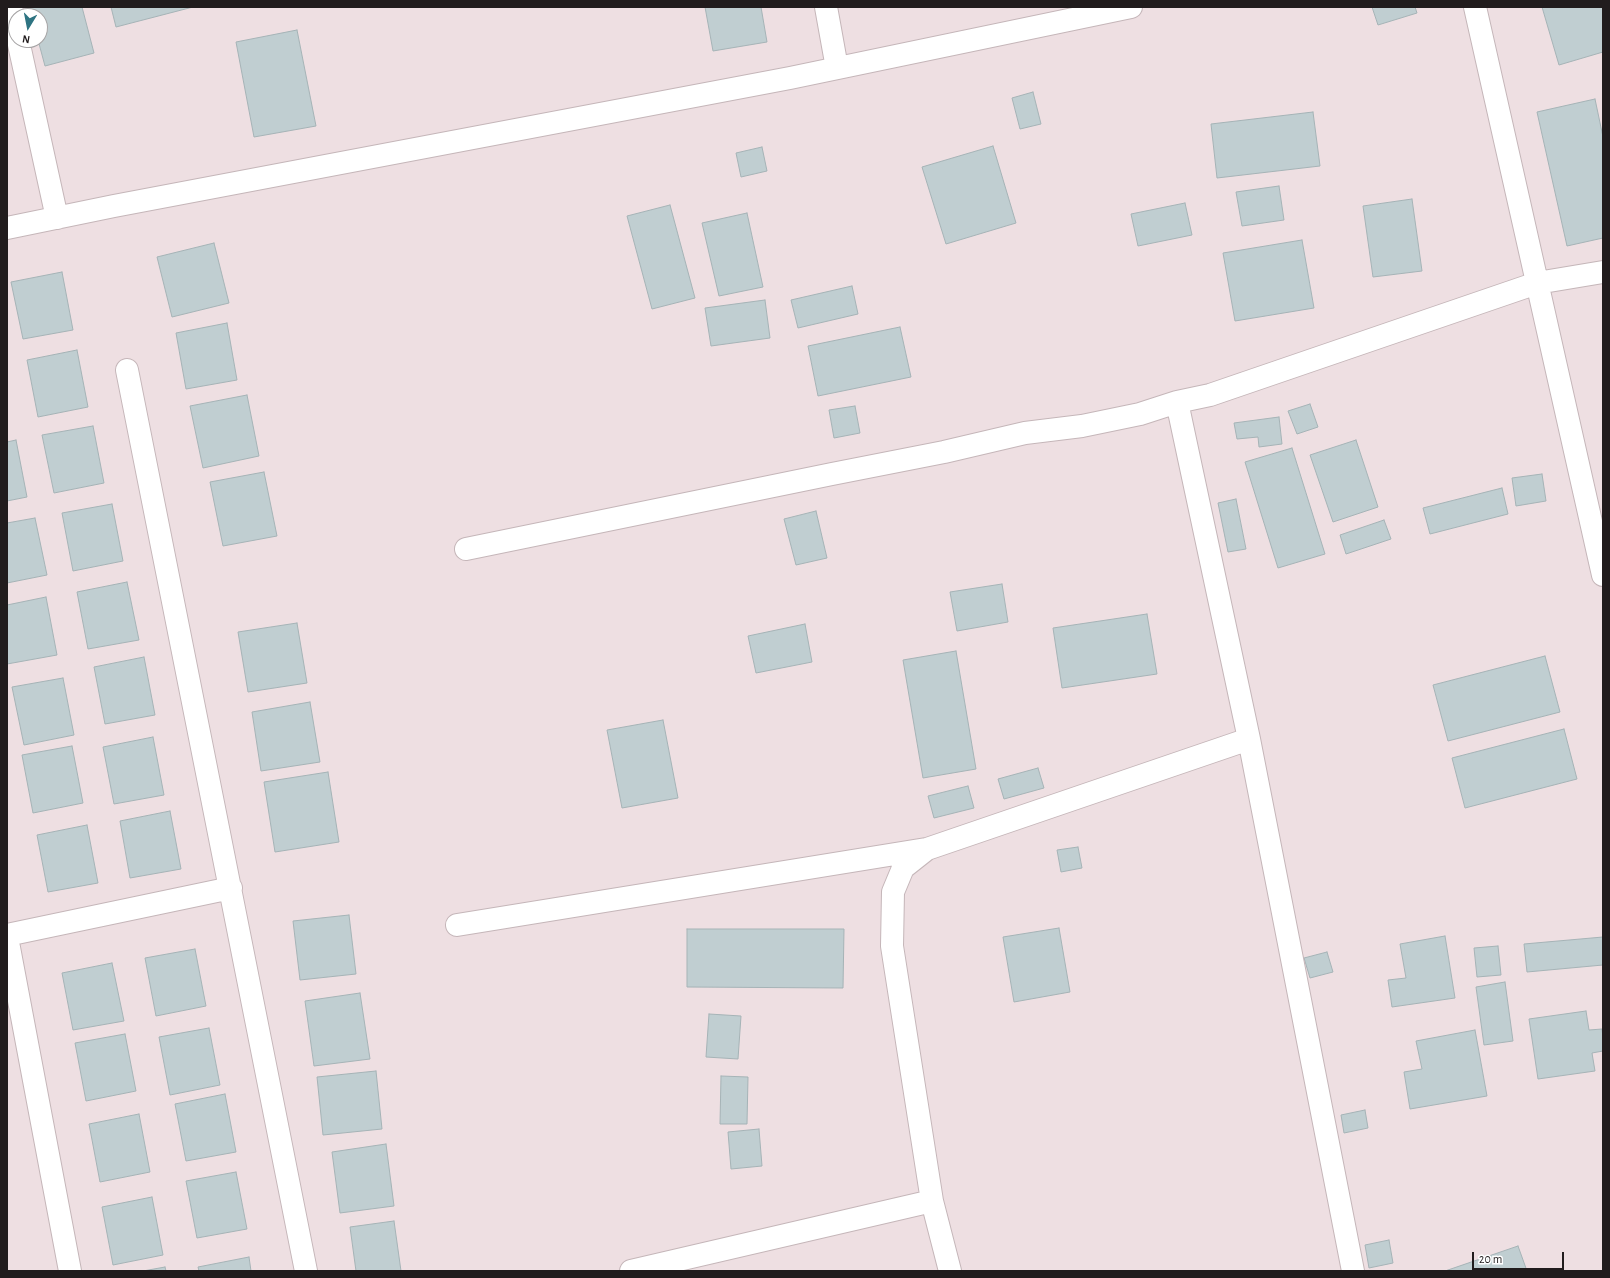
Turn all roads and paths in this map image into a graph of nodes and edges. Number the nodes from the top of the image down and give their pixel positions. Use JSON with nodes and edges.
{"nodes":[{"id":1,"x":826,"y":7,"type":"edge"},
{"id":2,"x":1131,"y":7,"type":"edge"},
{"id":3,"x":1475,"y":7,"type":"edge"},
{"id":4,"x":20,"y":48,"type":"edge"},
{"id":5,"x":837,"y":68,"type":"junction"},
{"id":6,"x":57,"y":218,"type":"junction"},
{"id":7,"x":7,"y":228,"type":"edge"},
{"id":8,"x":1603,"y":272,"type":"edge"},
{"id":9,"x":1537,"y":283,"type":"junction"},
{"id":10,"x":127,"y":370,"type":"dead end"},
{"id":11,"x":1177,"y":402,"type":"junction"},
{"id":12,"x":466,"y":549,"type":"dead end"},
{"id":13,"x":1603,"y":575,"type":"edge"},
{"id":14,"x":1249,"y":739,"type":"junction"},
{"id":15,"x":927,"y":849,"type":"junction"},
{"id":16,"x":231,"y":888,"type":"junction"},
{"id":17,"x":456,"y":925,"type":"dead end"},
{"id":18,"x":7,"y":936,"type":"edge"},
{"id":19,"x":932,"y":1201,"type":"junction"},
{"id":20,"x":70,"y":1271,"type":"edge"},
{"id":21,"x":306,"y":1271,"type":"edge"},
{"id":22,"x":631,"y":1271,"type":"edge"},
{"id":23,"x":950,"y":1271,"type":"edge"},
{"id":24,"x":1353,"y":1271,"type":"edge"}],
"edges":[{"from":1,"to":5,"type":"street"},
{"from":2,"to":5,"type":"street"},
{"from":3,"to":9,"type":"street"},
{"from":4,"to":6,"type":"street"},
{"from":5,"to":6,"type":"street"},
{"from":6,"to":7,"type":"street"},
{"from":8,"to":9,"type":"street"},
{"from":9,"to":11,"type":"street"},
{"from":9,"to":13,"type":"street"},
{"from":10,"to":16,"type":"street"},
{"from":11,"to":12,"type":"street"},
{"from":11,"to":14,"type":"street"},
{"from":14,"to":15,"type":"street"},
{"from":14,"to":24,"type":"street"},
{"from":15,"to":17,"type":"street"},
{"from":15,"to":19,"type":"street"},
{"from":16,"to":18,"type":"street"},
{"from":16,"to":21,"type":"street"},
{"from":18,"to":20,"type":"street"},
{"from":19,"to":22,"type":"street"},
{"from":19,"to":23,"type":"street"}]}
